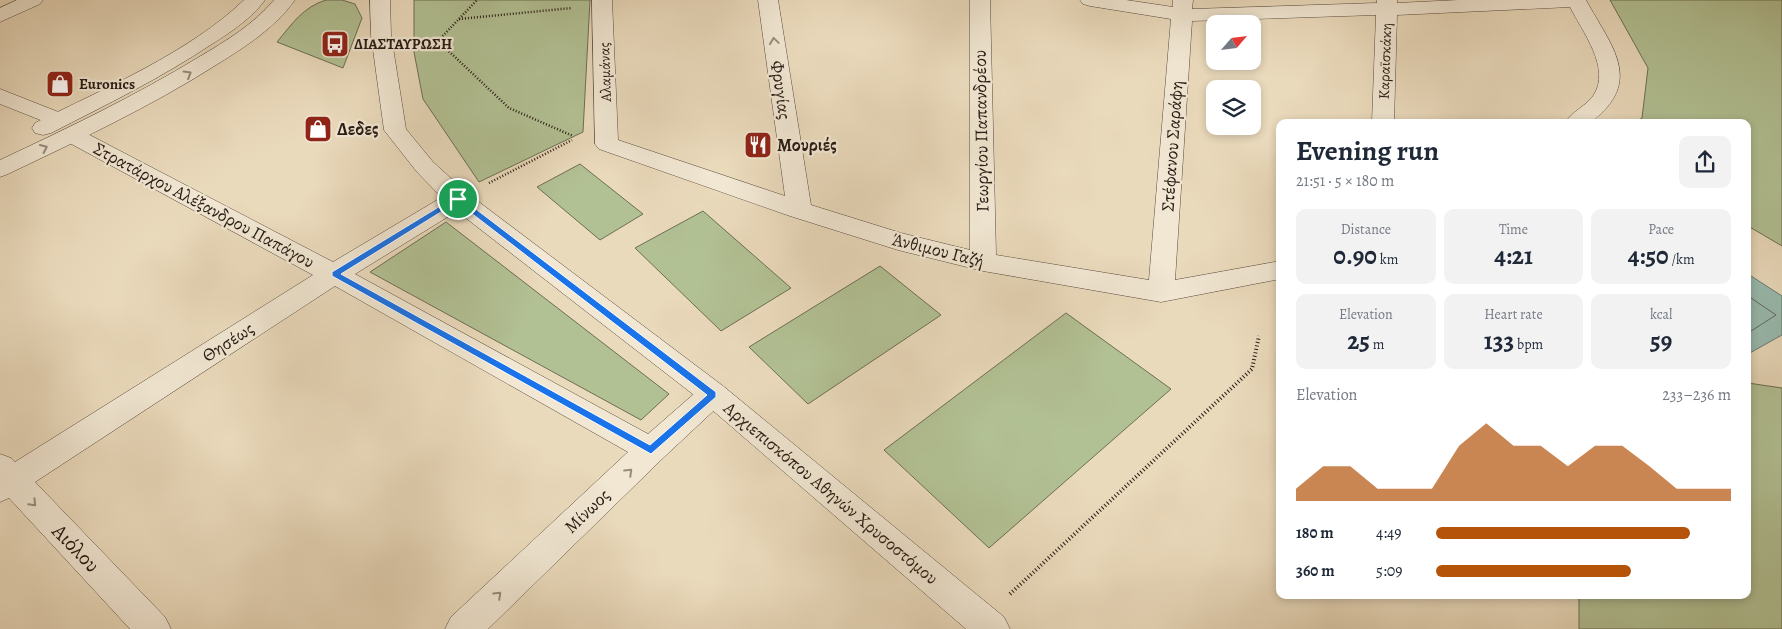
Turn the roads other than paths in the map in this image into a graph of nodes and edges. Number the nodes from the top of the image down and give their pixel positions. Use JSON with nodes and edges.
{"nodes":[{"id":1,"x":33,"y":0,"type":"edge"},
{"id":2,"x":255,"y":0,"type":"edge"},
{"id":3,"x":768,"y":0,"type":"edge"},
{"id":4,"x":980,"y":0,"type":"edge"},
{"id":5,"x":1090,"y":0,"type":"edge"},
{"id":6,"x":1576,"y":0,"type":"edge"},
{"id":7,"x":285,"y":3,"type":"edge"},
{"id":8,"x":377,"y":3,"type":"edge"},
{"id":9,"x":602,"y":3,"type":"edge"},
{"id":10,"x":1387,"y":5,"type":"edge"},
{"id":11,"x":1183,"y":7,"type":"edge"},
{"id":12,"x":0,"y":16,"type":"edge"},
{"id":13,"x":0,"y":96,"type":"edge"},
{"id":14,"x":1383,"y":119,"type":"edge"},
{"id":15,"x":1582,"y":119,"type":"edge"},
{"id":16,"x":65,"y":128,"type":"junction"},
{"id":17,"x":607,"y":144,"type":"joint"},
{"id":18,"x":0,"y":148,"type":"edge"},
{"id":19,"x":0,"y":169,"type":"edge"},
{"id":20,"x":458,"y":199,"type":"junction"},
{"id":21,"x":799,"y":210,"type":"junction"},
{"id":22,"x":983,"y":262,"type":"junction"},
{"id":23,"x":1276,"y":271,"type":"edge"},
{"id":24,"x":334,"y":274,"type":"junction"},
{"id":25,"x":1161,"y":292,"type":"junction"},
{"id":26,"x":713,"y":394,"type":"junction"},
{"id":27,"x":651,"y":450,"type":"junction"},
{"id":28,"x":4,"y":478,"type":"edge"},
{"id":29,"x":987,"y":625,"type":"edge"},
{"id":30,"x":153,"y":629,"type":"edge"},
{"id":31,"x":463,"y":629,"type":"edge"}],
"edges":[{"from":1,"to":12,"type":"street"},
{"from":2,"to":16,"type":"street"},
{"from":21,"to":3,"type":"street","name":"Φρυγίας","one_way":true},
{"from":4,"to":22,"type":"street","name":"Γεωργίου Παπανδρέου"},
{"from":5,"to":11,"type":"street"},
{"from":6,"to":10,"type":"street"},
{"from":6,"to":15,"type":"street"},
{"from":16,"to":7,"type":"street","one_way":true},
{"from":8,"to":20,"type":"street","name":"Αρχιεπισκόπου Αθηνών Χρυσοστόμου"},
{"from":9,"to":17,"type":"street","name":"Αλαμάνας"},
{"from":10,"to":11,"type":"street"},
{"from":10,"to":14,"type":"street","name":"Καραϊσκάκη"},
{"from":11,"to":25,"type":"street","name":"Στέφανου Σαράφη"},
{"from":13,"to":16,"type":"street","name":"Στρατάρχου Αλέξανδρου Παπάγου"},
{"from":16,"to":18,"type":"street"},
{"from":19,"to":16,"type":"street","one_way":true},
{"from":16,"to":24,"type":"street","name":"Στρατάρχου Αλέξανδρου Παπάγου"},
{"from":17,"to":21,"type":"street","name":"Άνθιμου Γαζή"},
{"from":20,"to":24,"type":"street","name":"Θησέως"},
{"from":20,"to":26,"type":"street","name":"Αρχιεπισκόπου Αθηνών Χρυσοστόμου"},
{"from":21,"to":22,"type":"street","name":"Άνθιμου Γαζή"},
{"from":22,"to":25,"type":"street","name":"Άνθιμου Γαζή"},
{"from":23,"to":25,"type":"street","name":"Άνθιμου Γαζή"},
{"from":24,"to":27,"type":"street","name":"Στρατάρχου Αλέξανδρου Παπάγου"},
{"from":24,"to":28,"type":"street","name":"Θησέως"},
{"from":26,"to":27,"type":"street","name":"Μίνωος"},
{"from":26,"to":29,"type":"street","name":"Αρχιεπισκόπου Αθηνών Χρυσοστόμου"},
{"from":31,"to":27,"type":"street","name":"Μίνωος","one_way":true},
{"from":28,"to":30,"type":"street","name":"Αιόλου","one_way":true}]}
